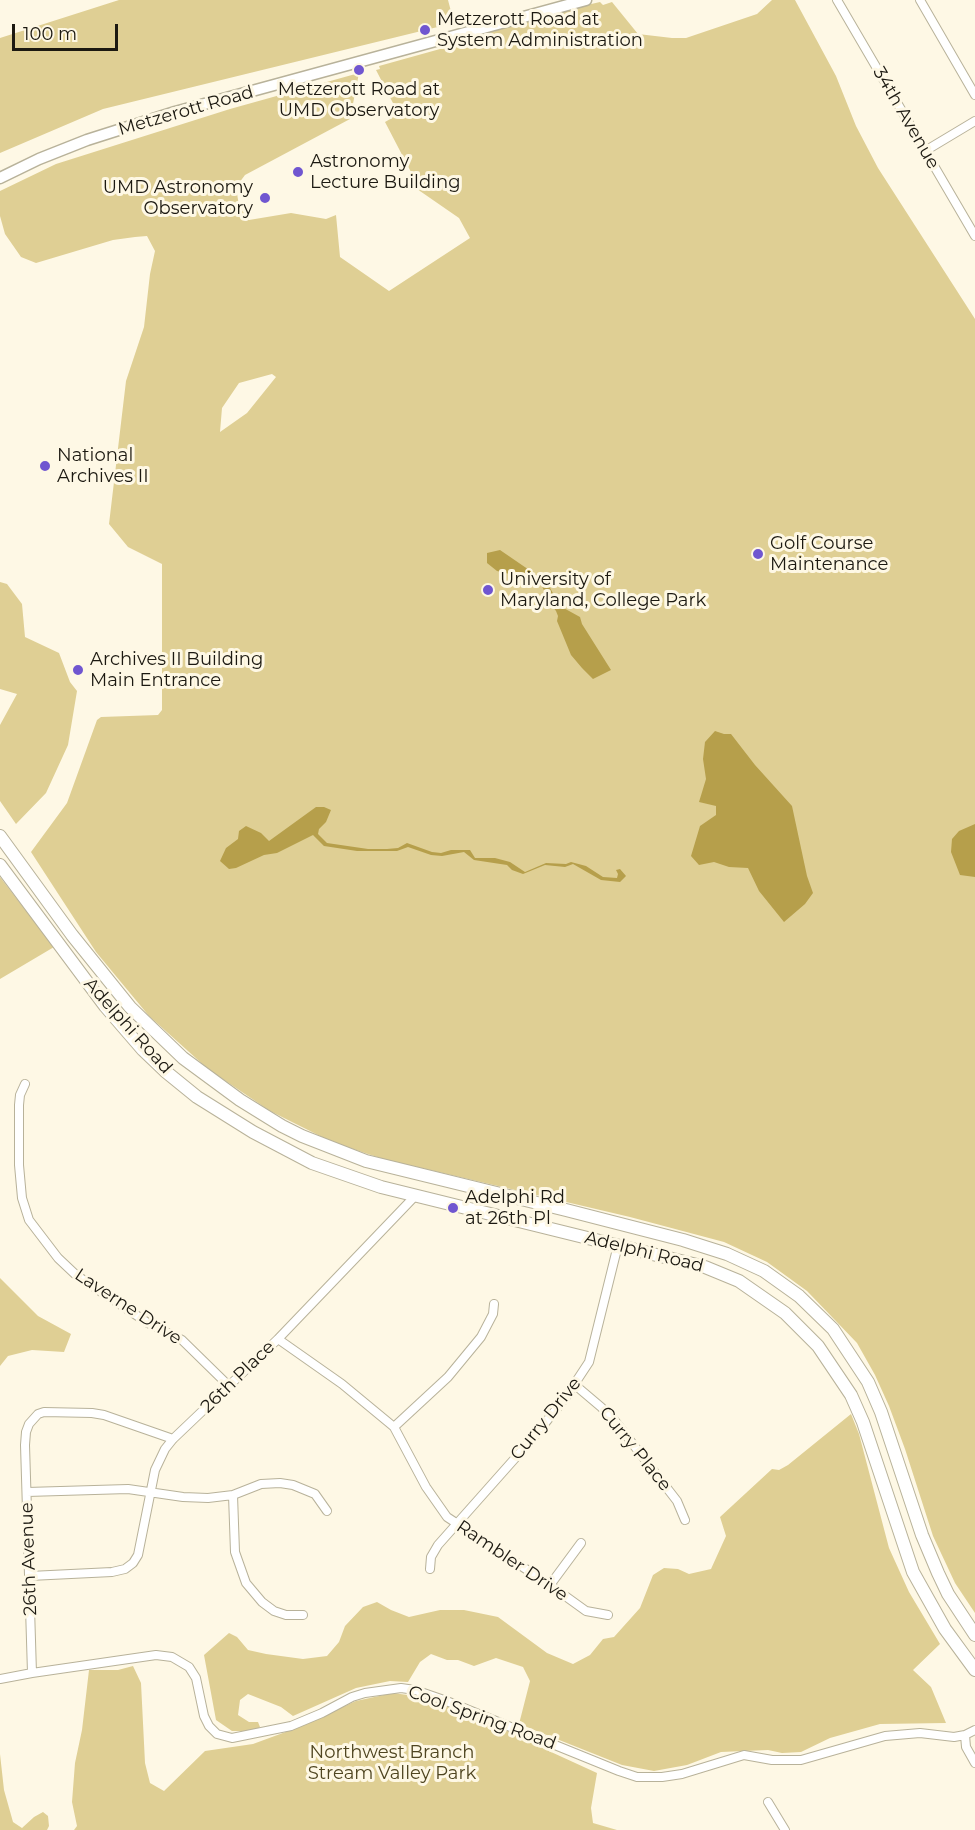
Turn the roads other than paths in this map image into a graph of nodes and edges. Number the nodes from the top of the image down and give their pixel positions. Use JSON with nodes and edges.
{"nodes":[{"id":1,"x":586,"y":0,"type":"edge"},
{"id":2,"x":837,"y":0,"type":"edge"},
{"id":3,"x":920,"y":0,"type":"edge"},
{"id":4,"x":975,"y":95,"type":"edge"},
{"id":5,"x":975,"y":121,"type":"edge"},
{"id":6,"x":925,"y":151,"type":"junction"},
{"id":7,"x":0,"y":178,"type":"edge"},
{"id":8,"x":975,"y":236,"type":"edge"},
{"id":9,"x":0,"y":836,"type":"edge"},
{"id":10,"x":0,"y":865,"type":"edge"},
{"id":11,"x":25,"y":1084,"type":"dead end"},
{"id":12,"x":416,"y":1195,"type":"junction"},
{"id":13,"x":618,"y":1245,"type":"junction"},
{"id":14,"x":494,"y":1304,"type":"dead end"},
{"id":15,"x":278,"y":1339,"type":"junction"},
{"id":16,"x":575,"y":1385,"type":"junction"},
{"id":17,"x":229,"y":1386,"type":"junction"},
{"id":18,"x":394,"y":1427,"type":"junction"},
{"id":19,"x":172,"y":1439,"type":"junction"},
{"id":20,"x":150,"y":1491,"type":"junction"},
{"id":21,"x":27,"y":1492,"type":"junction"},
{"id":22,"x":233,"y":1495,"type":"junction"},
{"id":23,"x":327,"y":1511,"type":"dead end"},
{"id":24,"x":685,"y":1520,"type":"dead end"},
{"id":25,"x":457,"y":1524,"type":"junction"},
{"id":26,"x":581,"y":1543,"type":"dead end"},
{"id":27,"x":430,"y":1569,"type":"dead end"},
{"id":28,"x":30,"y":1576,"type":"junction"},
{"id":29,"x":550,"y":1585,"type":"junction"},
{"id":30,"x":303,"y":1615,"type":"dead end"},
{"id":31,"x":608,"y":1615,"type":"dead end"},
{"id":32,"x":975,"y":1635,"type":"edge"},
{"id":33,"x":975,"y":1670,"type":"edge"},
{"id":34,"x":32,"y":1673,"type":"junction"},
{"id":35,"x":0,"y":1680,"type":"edge"},
{"id":36,"x":975,"y":1730,"type":"edge"},
{"id":37,"x":965,"y":1735,"type":"junction"},
{"id":38,"x":975,"y":1764,"type":"edge"},
{"id":39,"x":768,"y":1802,"type":"dead end"},
{"id":40,"x":785,"y":1830,"type":"edge"}],
"edges":[{"from":1,"to":7,"type":"street","name":"Metzerott Road"},
{"from":2,"to":6,"type":"street","name":"34th Avenue"},
{"from":3,"to":4,"type":"street"},
{"from":5,"to":6,"type":"street"},
{"from":6,"to":8,"type":"street","name":"34th Avenue"},
{"from":9,"to":32,"type":"main road","name":"Adelphi Road"},
{"from":10,"to":12,"type":"main road","name":"Adelphi Road"},
{"from":11,"to":17,"type":"street","name":"Laverne Drive"},
{"from":12,"to":13,"type":"main road","name":"Adelphi Road"},
{"from":12,"to":15,"type":"street","name":"26th Place"},
{"from":13,"to":16,"type":"street","name":"Curry Drive"},
{"from":13,"to":33,"type":"main road","name":"Adelphi Road"},
{"from":14,"to":18,"type":"street"},
{"from":15,"to":17,"type":"street","name":"26th Place"},
{"from":15,"to":18,"type":"street","name":"Rambler Drive"},
{"from":16,"to":24,"type":"street","name":"Curry Place"},
{"from":16,"to":25,"type":"street","name":"Curry Drive"},
{"from":17,"to":19,"type":"street","name":"26th Place"},
{"from":18,"to":25,"type":"street","name":"Rambler Drive"},
{"from":19,"to":20,"type":"street","name":"26th Place"},
{"from":19,"to":21,"type":"street","name":"26th Avenue"},
{"from":20,"to":21,"type":"street"},
{"from":20,"to":22,"type":"street"},
{"from":20,"to":28,"type":"street","name":"26th Place"},
{"from":21,"to":28,"type":"street","name":"26th Avenue"},
{"from":22,"to":23,"type":"street"},
{"from":22,"to":30,"type":"street"},
{"from":25,"to":27,"type":"street","name":"Curry Drive"},
{"from":25,"to":29,"type":"street","name":"Rambler Drive"},
{"from":26,"to":29,"type":"street"},
{"from":28,"to":34,"type":"street","name":"26th Avenue"},
{"from":29,"to":31,"type":"street","name":"Rambler Drive"},
{"from":34,"to":35,"type":"street","name":"Cool Spring Road"},
{"from":34,"to":37,"type":"street","name":"Cool Spring Road"},
{"from":36,"to":37,"type":"street","name":"Cool Spring Road"},
{"from":37,"to":38,"type":"street"},
{"from":39,"to":40,"type":"street"}]}
